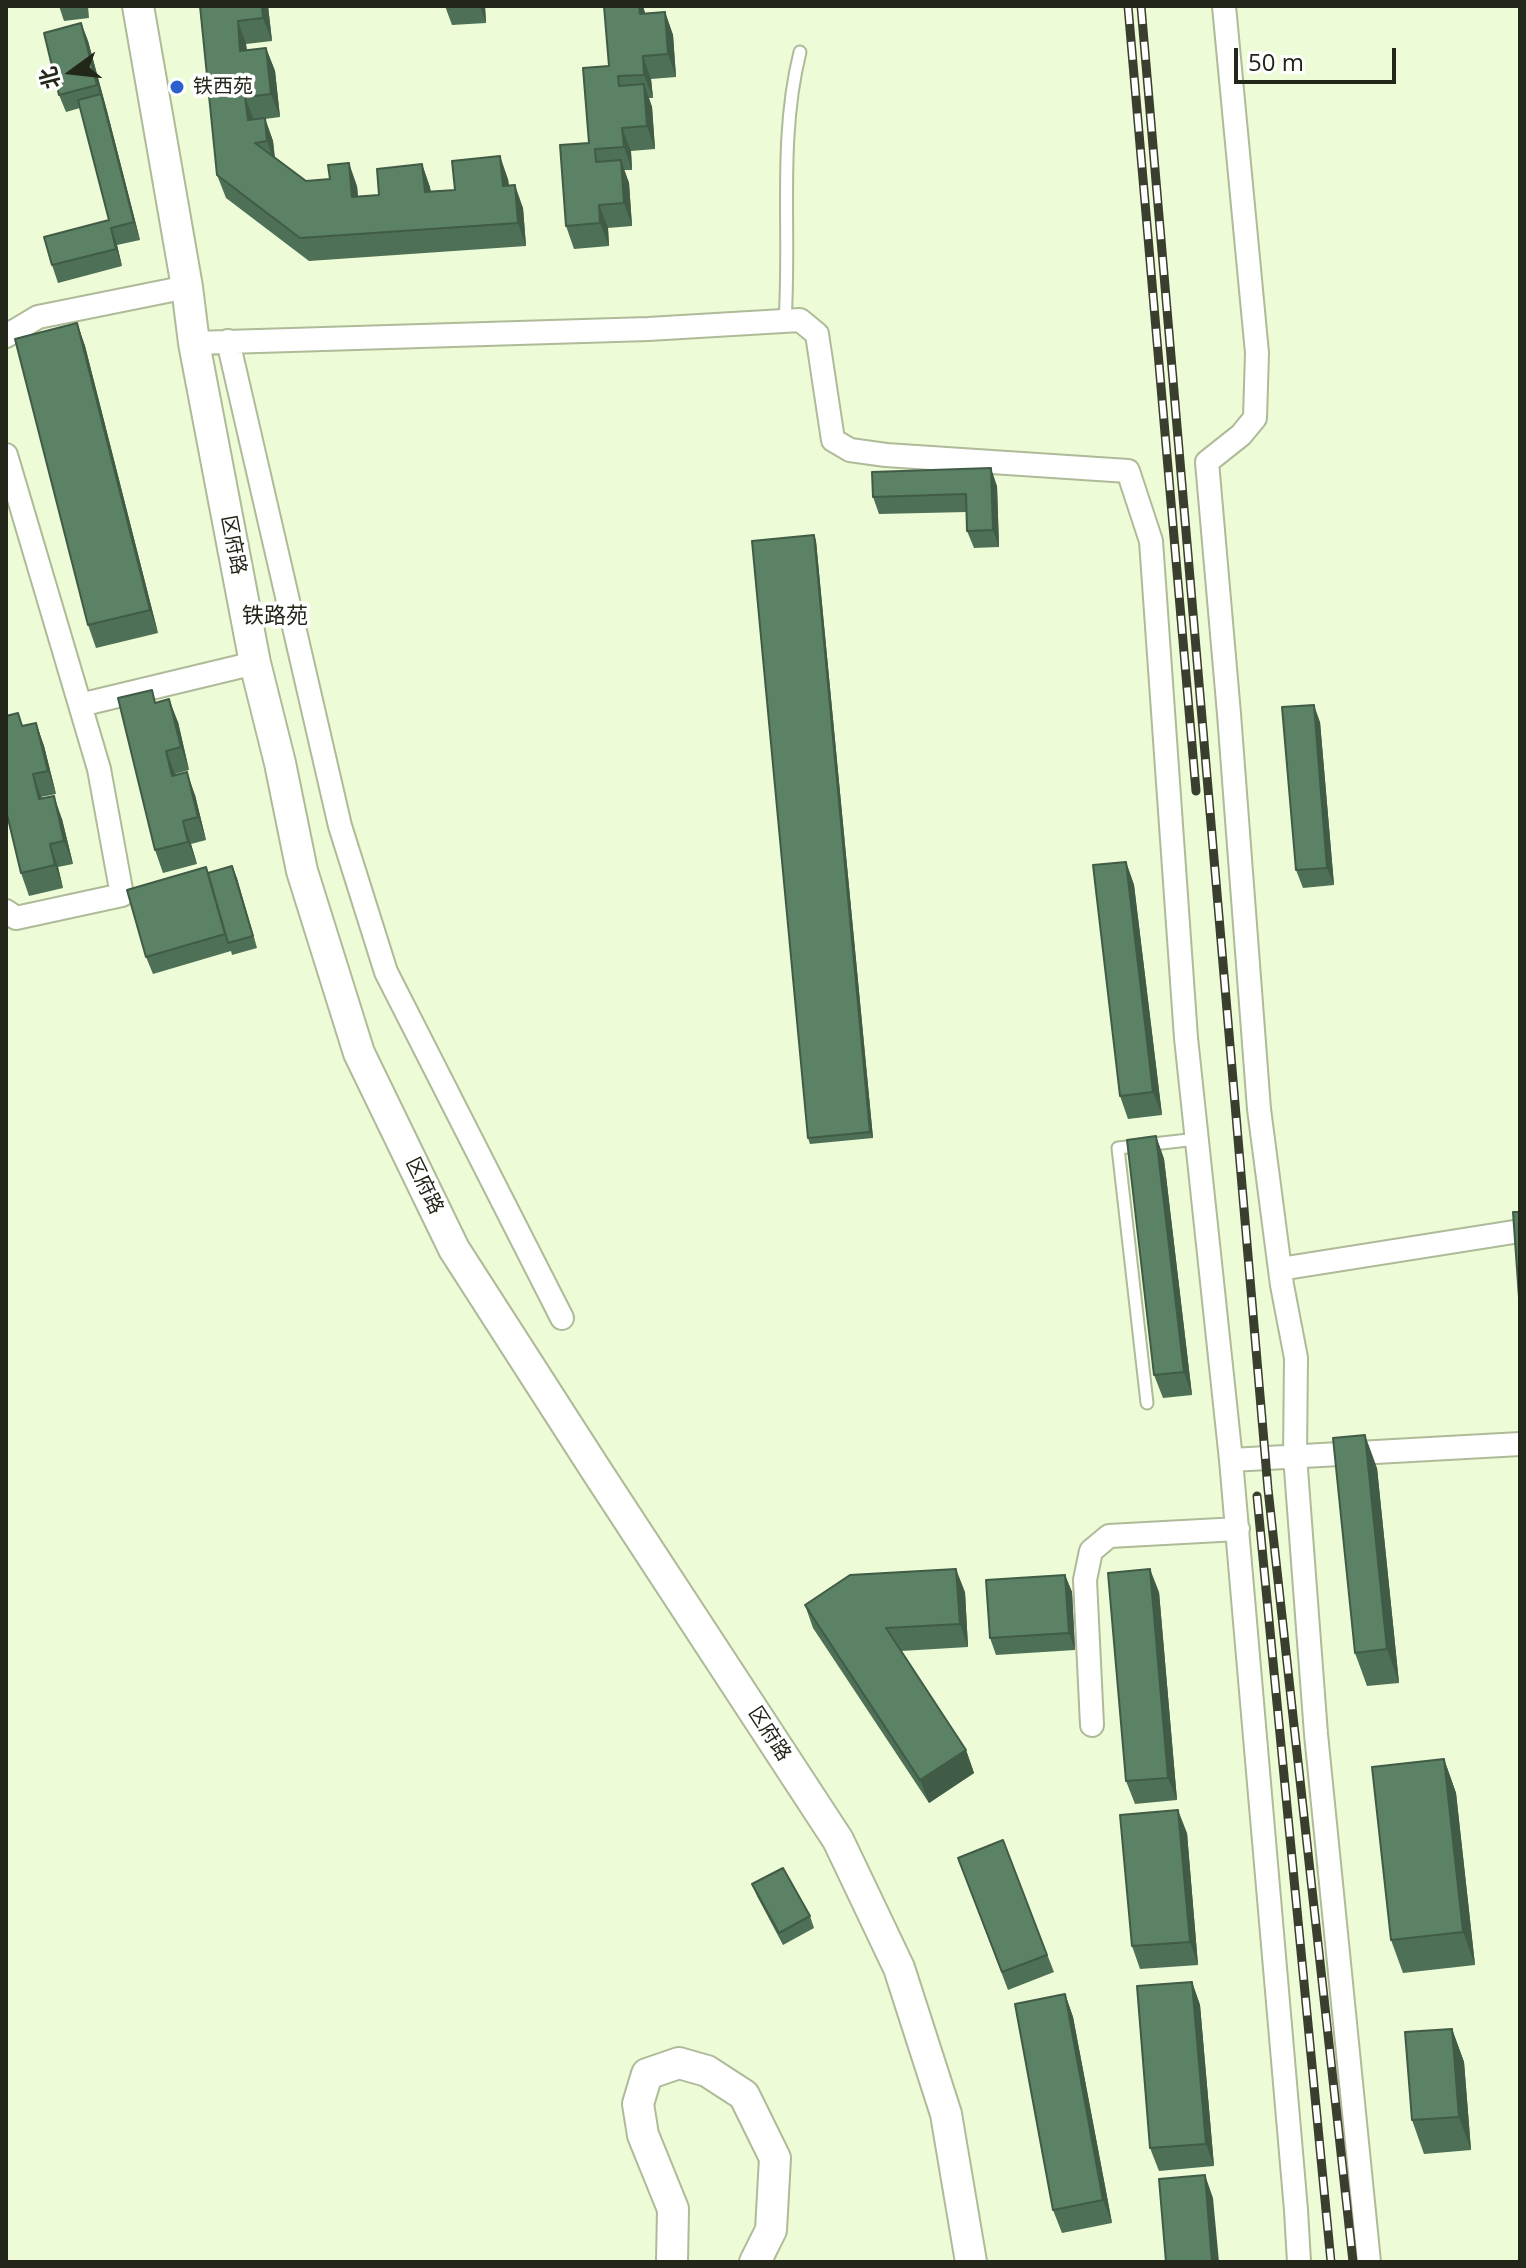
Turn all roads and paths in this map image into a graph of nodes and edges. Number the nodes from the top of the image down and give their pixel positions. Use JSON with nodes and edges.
{"nodes":[{"id":1,"x":138,"y":6,"type":"edge"},
{"id":2,"x":1224,"y":6,"type":"edge"},
{"id":3,"x":800,"y":52,"type":"dead end"},
{"id":4,"x":187,"y":287,"type":"junction"},
{"id":5,"x":785,"y":321,"type":"junction"},
{"id":6,"x":12,"y":327,"type":"edge"},
{"id":7,"x":228,"y":341,"type":"junction"},
{"id":8,"x":194,"y":343,"type":"junction"},
{"id":9,"x":6,"y":455,"type":"edge"},
{"id":10,"x":255,"y":663,"type":"junction"},
{"id":11,"x":80,"y":705,"type":"junction"},
{"id":12,"x":6,"y":911,"type":"edge"},
{"id":13,"x":1197,"y":1139,"type":"junction"},
{"id":14,"x":1520,"y":1231,"type":"edge"},
{"id":15,"x":1280,"y":1269,"type":"junction"},
{"id":16,"x":562,"y":1318,"type":"dead end"},
{"id":17,"x":1147,"y":1403,"type":"dead end"},
{"id":18,"x":1520,"y":1444,"type":"edge"},
{"id":19,"x":1295,"y":1456,"type":"junction"},
{"id":20,"x":1231,"y":1460,"type":"junction"},
{"id":21,"x":1238,"y":1529,"type":"junction"},
{"id":22,"x":1092,"y":1725,"type":"dead end"},
{"id":23,"x":672,"y":2262,"type":"edge"},
{"id":24,"x":755,"y":2262,"type":"edge"},
{"id":25,"x":971,"y":2262,"type":"edge"},
{"id":26,"x":1299,"y":2262,"type":"edge"},
{"id":27,"x":1369,"y":2262,"type":"edge"}],
"edges":[{"from":1,"to":4,"type":"main road","name":"区府路"},
{"from":2,"to":15,"type":"street"},
{"from":3,"to":5,"type":"lane"},
{"from":4,"to":6,"type":"street"},
{"from":4,"to":8,"type":"main road","name":"区府路"},
{"from":5,"to":7,"type":"street"},
{"from":5,"to":13,"type":"street"},
{"from":7,"to":8,"type":"street"},
{"from":7,"to":16,"type":"street"},
{"from":8,"to":10,"type":"main road","name":"区府路"},
{"from":9,"to":11,"type":"street"},
{"from":10,"to":11,"type":"street"},
{"from":10,"to":25,"type":"main road","name":"区府路"},
{"from":11,"to":12,"type":"street"},
{"from":13,"to":17,"type":"lane"},
{"from":13,"to":20,"type":"street"},
{"from":14,"to":15,"type":"street"},
{"from":15,"to":19,"type":"street"},
{"from":18,"to":19,"type":"street"},
{"from":19,"to":20,"type":"street"},
{"from":19,"to":27,"type":"street"},
{"from":20,"to":21,"type":"street"},
{"from":21,"to":22,"type":"street"},
{"from":21,"to":26,"type":"street"},
{"from":23,"to":24,"type":"main road"}]}
